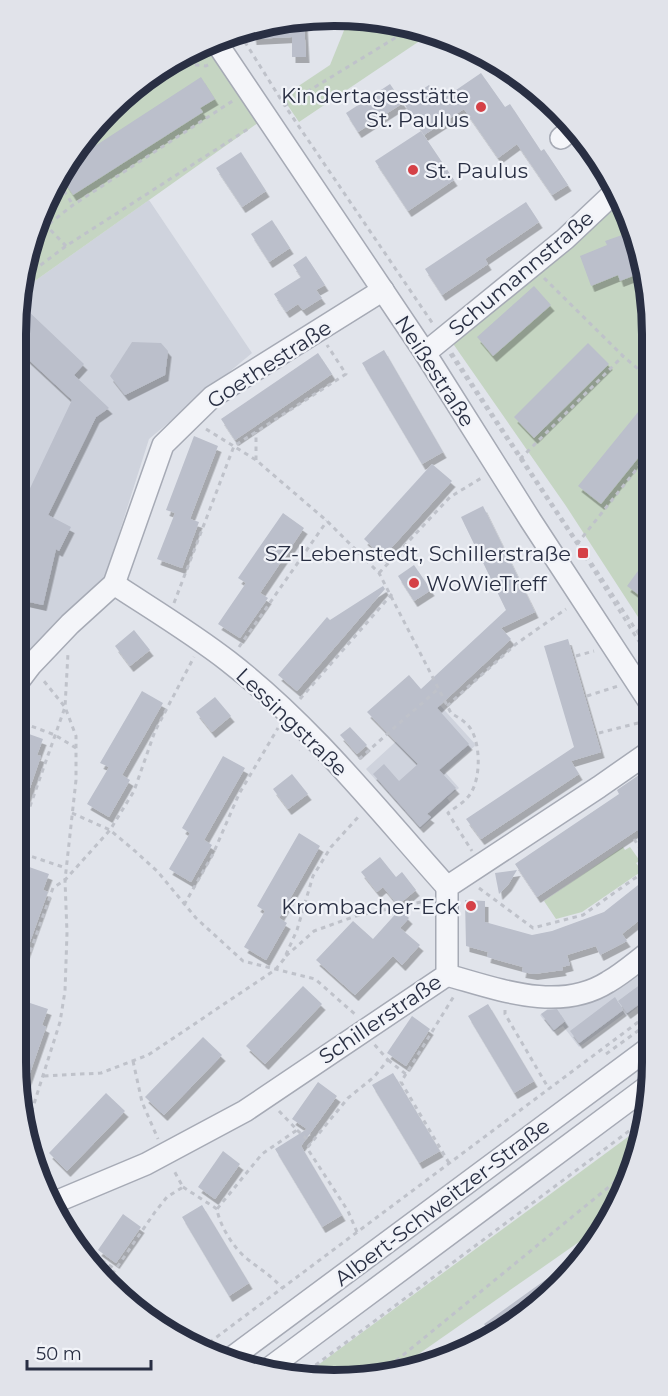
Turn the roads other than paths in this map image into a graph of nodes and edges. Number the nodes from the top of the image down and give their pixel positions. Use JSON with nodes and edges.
{"nodes":[{"id":1,"x":220,"y":48,"type":"edge"},
{"id":2,"x":610,"y":196,"type":"edge"},
{"id":3,"x":383,"y":290,"type":"junction"},
{"id":4,"x":436,"y":344,"type":"junction"},
{"id":5,"x":114,"y":584,"type":"junction"},
{"id":6,"x":26,"y":672,"type":"edge"},
{"id":7,"x":642,"y":704,"type":"edge"},
{"id":8,"x":642,"y":757,"type":"edge"},
{"id":9,"x":459,"y":882,"type":"junction"},
{"id":10,"x":642,"y":957,"type":"edge"},
{"id":11,"x":456,"y":977,"type":"junction"},
{"id":12,"x":642,"y":1053,"type":"edge"},
{"id":13,"x":641,"y":1091,"type":"edge"},
{"id":14,"x":58,"y":1201,"type":"edge"},
{"id":15,"x":236,"y":1354,"type":"edge"},
{"id":16,"x":274,"y":1365,"type":"edge"}],
"edges":[{"from":1,"to":3,"type":"street","name":"Neißestraße"},
{"from":2,"to":4,"type":"street","name":"Schumannstraße"},
{"from":3,"to":4,"type":"street","name":"Neißestraße"},
{"from":3,"to":5,"type":"street","name":"Goethestraße"},
{"from":4,"to":7,"type":"street","name":"Neißestraße"},
{"from":5,"to":6,"type":"street","name":"Goethestraße"},
{"from":5,"to":9,"type":"street","name":"Lessingstraße"},
{"from":8,"to":9,"type":"street"},
{"from":9,"to":11,"type":"street","name":"Schillerstraße"},
{"from":10,"to":11,"type":"street"},
{"from":11,"to":14,"type":"street","name":"Schillerstraße"},
{"from":12,"to":15,"type":"street","name":"Albert-Schweitzer-Straße"},
{"from":13,"to":16,"type":"street","name":"Albert-Schweitzer-Straße"}]}
